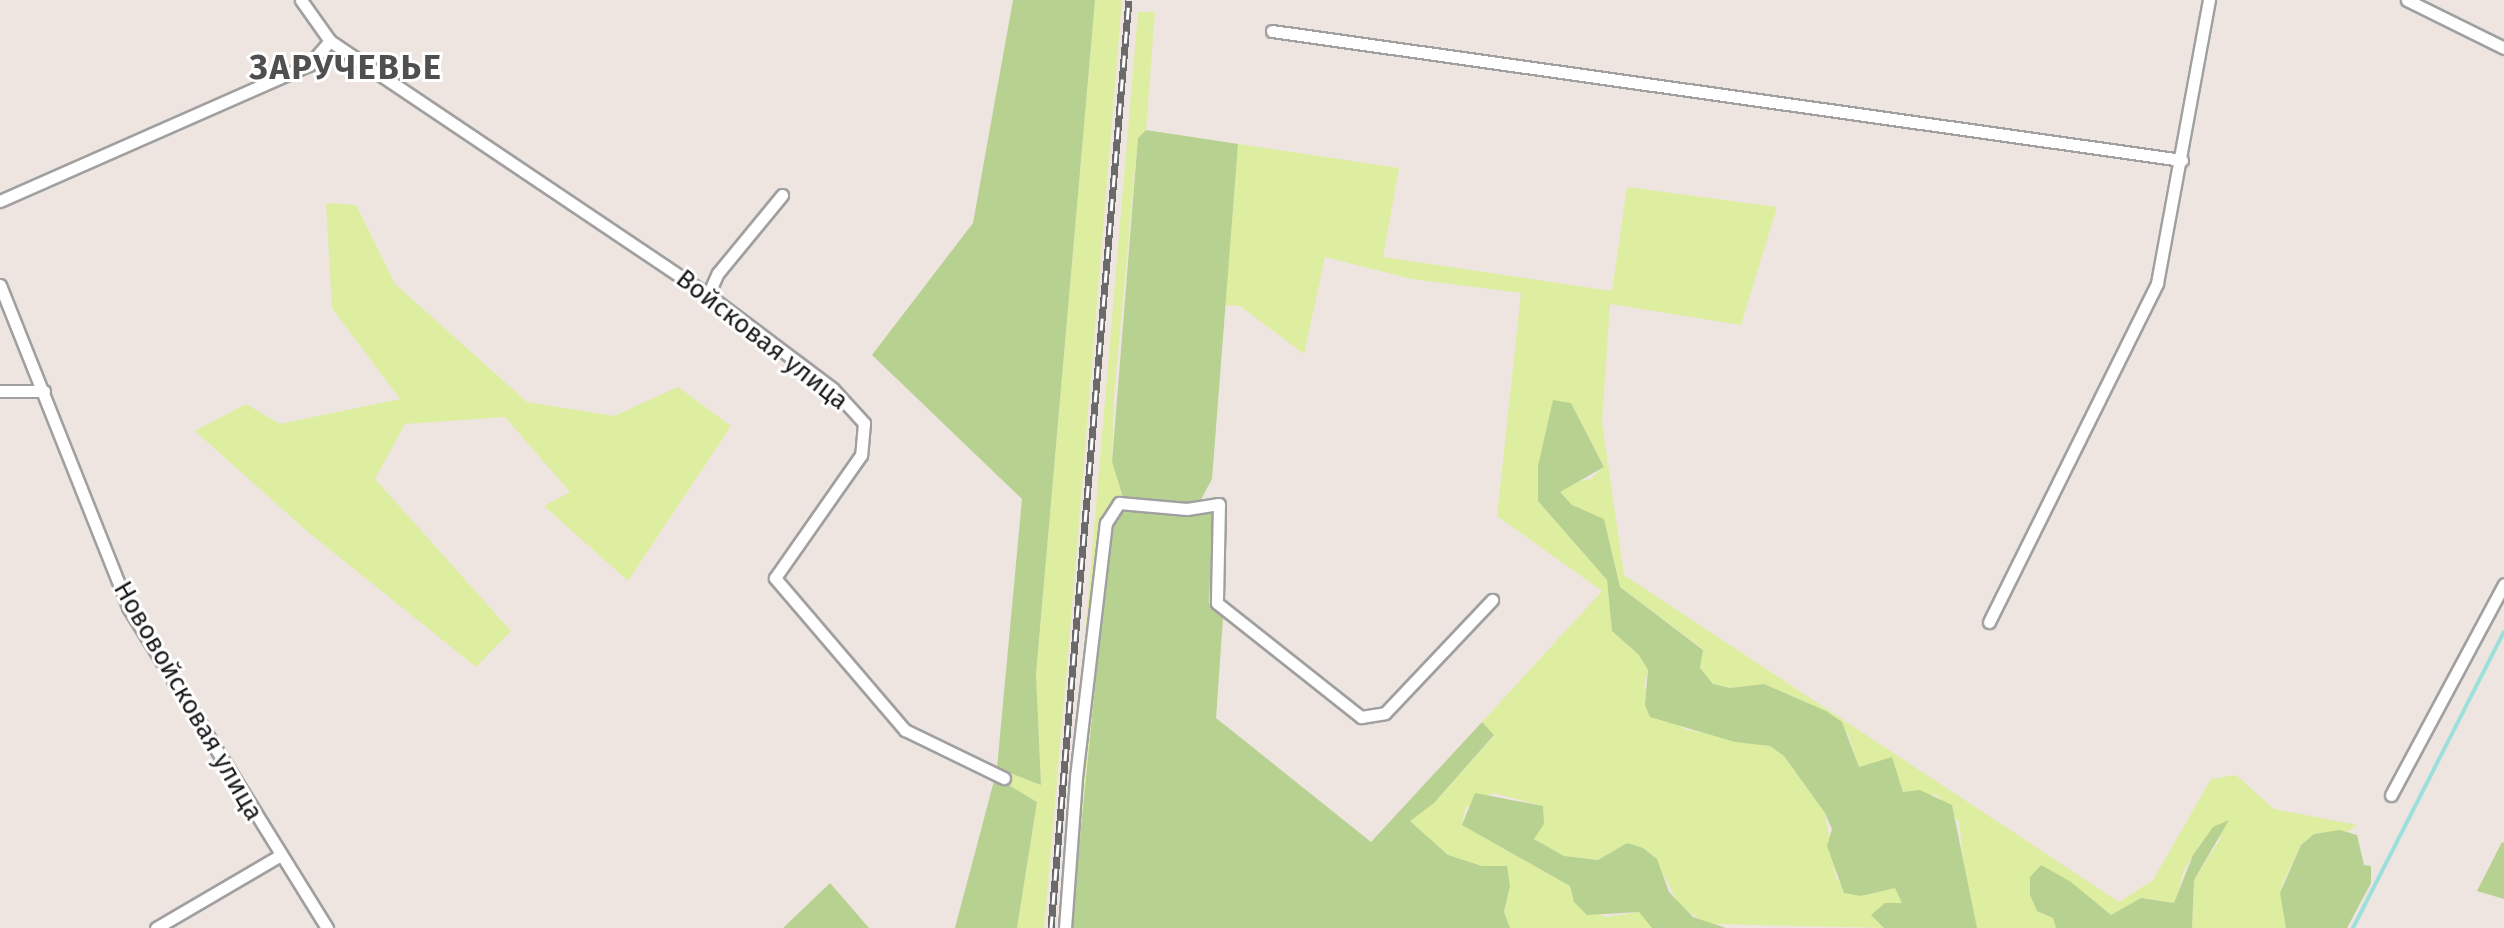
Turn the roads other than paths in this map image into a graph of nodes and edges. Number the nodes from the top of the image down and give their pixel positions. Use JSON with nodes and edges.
{"nodes":[{"id":1,"x":301,"y":0,"type":"edge"},
{"id":2,"x":2209,"y":0,"type":"edge"},
{"id":3,"x":2407,"y":0,"type":"edge"},
{"id":4,"x":1272,"y":31,"type":"dead end"},
{"id":5,"x":330,"y":41,"type":"junction"},
{"id":6,"x":2504,"y":48,"type":"edge"},
{"id":7,"x":2182,"y":160,"type":"junction"},
{"id":8,"x":782,"y":195,"type":"dead end"},
{"id":9,"x":0,"y":201,"type":"edge"},
{"id":10,"x":0,"y":285,"type":"edge"},
{"id":11,"x":708,"y":295,"type":"junction"},
{"id":12,"x":0,"y":391,"type":"edge"},
{"id":13,"x":44,"y":391,"type":"junction"},
{"id":14,"x":2504,"y":584,"type":"edge"},
{"id":15,"x":1492,"y":600,"type":"dead end"},
{"id":16,"x":1989,"y":622,"type":"dead end"},
{"id":17,"x":1004,"y":778,"type":"dead end"},
{"id":18,"x":2391,"y":795,"type":"dead end"},
{"id":19,"x":279,"y":856,"type":"junction"},
{"id":20,"x":156,"y":928,"type":"edge"},
{"id":21,"x":327,"y":928,"type":"edge"},
{"id":22,"x":1065,"y":928,"type":"edge"}],
"edges":[{"from":1,"to":5,"type":"street","name":"Войсковая улица"},
{"from":2,"to":7,"type":"street"},
{"from":3,"to":6,"type":"street"},
{"from":4,"to":7,"type":"street"},
{"from":5,"to":9,"type":"street"},
{"from":5,"to":11,"type":"street","name":"Войсковая улица"},
{"from":7,"to":16,"type":"street"},
{"from":8,"to":11,"type":"street"},
{"from":10,"to":13,"type":"street","name":"Нововойсковая улица"},
{"from":11,"to":17,"type":"street","name":"Войсковая улица"},
{"from":12,"to":13,"type":"street"},
{"from":13,"to":19,"type":"street","name":"Нововойсковая улица"},
{"from":14,"to":18,"type":"street"},
{"from":15,"to":22,"type":"street"},
{"from":19,"to":20,"type":"street"},
{"from":19,"to":21,"type":"street","name":"Нововойсковая улица"}]}
